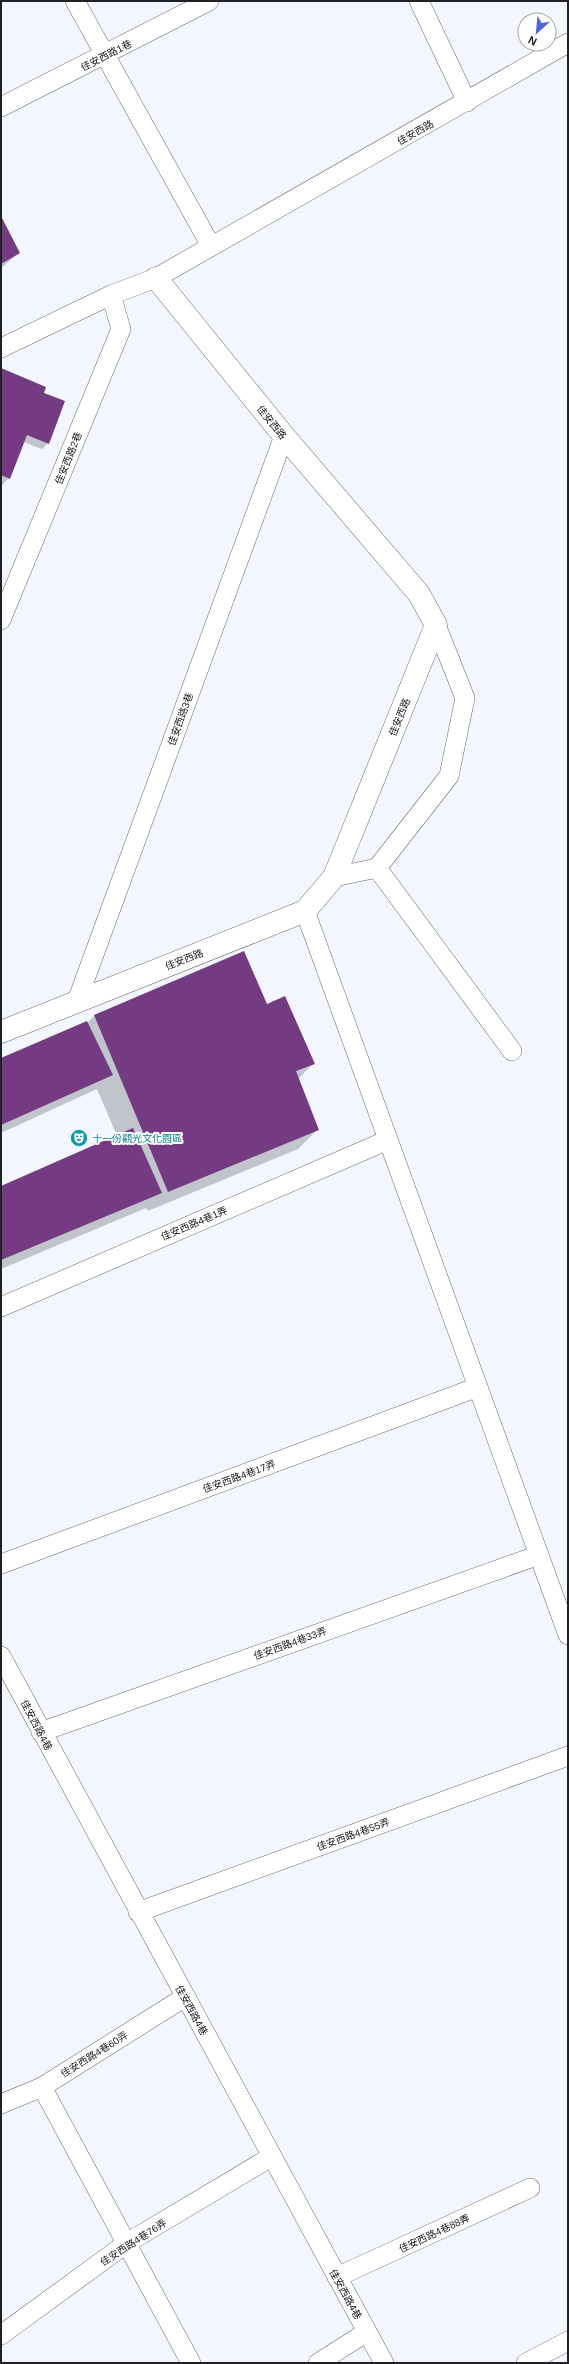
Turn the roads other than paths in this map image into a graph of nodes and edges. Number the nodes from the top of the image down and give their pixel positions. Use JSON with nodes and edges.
{"nodes":[{"id":1,"x":75,"y":1,"type":"edge"},
{"id":2,"x":209,"y":1,"type":"edge"},
{"id":3,"x":419,"y":1,"type":"edge"},
{"id":4,"x":568,"y":43,"type":"edge"},
{"id":5,"x":104,"y":56,"type":"junction"},
{"id":6,"x":467,"y":102,"type":"junction"},
{"id":7,"x":1,"y":108,"type":"edge"},
{"id":8,"x":211,"y":246,"type":"junction"},
{"id":9,"x":156,"y":278,"type":"junction"},
{"id":10,"x":111,"y":295,"type":"junction"},
{"id":11,"x":1,"y":348,"type":"edge"},
{"id":12,"x":284,"y":436,"type":"junction"},
{"id":13,"x":1,"y":620,"type":"edge"},
{"id":14,"x":436,"y":625,"type":"junction"},
{"id":15,"x":377,"y":868,"type":"junction"},
{"id":16,"x":334,"y":877,"type":"junction"},
{"id":17,"x":305,"y":911,"type":"junction"},
{"id":18,"x":77,"y":1001,"type":"junction"},
{"id":19,"x":1,"y":1032,"type":"edge"},
{"id":20,"x":512,"y":1051,"type":"dead end"},
{"id":21,"x":388,"y":1140,"type":"junction"},
{"id":22,"x":1,"y":1307,"type":"edge"},
{"id":23,"x":478,"y":1387,"type":"junction"},
{"id":24,"x":539,"y":1555,"type":"junction"},
{"id":25,"x":1,"y":1564,"type":"edge"},
{"id":26,"x":568,"y":1635,"type":"edge"},
{"id":27,"x":1,"y":1656,"type":"edge"},
{"id":28,"x":41,"y":1732,"type":"junction"},
{"id":29,"x":568,"y":1756,"type":"edge"},
{"id":30,"x":138,"y":1912,"type":"junction"},
{"id":31,"x":185,"y":1997,"type":"junction"},
{"id":32,"x":42,"y":2086,"type":"junction"},
{"id":33,"x":1,"y":2104,"type":"edge"},
{"id":34,"x":271,"y":2157,"type":"junction"},
{"id":35,"x":530,"y":2188,"type":"dead end"},
{"id":36,"x":127,"y":2243,"type":"junction"},
{"id":37,"x":337,"y":2277,"type":"junction"},
{"id":38,"x":367,"y":2332,"type":"junction"},
{"id":39,"x":1,"y":2336,"type":"edge"},
{"id":40,"x":568,"y":2341,"type":"edge"},
{"id":41,"x":191,"y":2363,"type":"edge"},
{"id":42,"x":318,"y":2363,"type":"edge"},
{"id":43,"x":384,"y":2363,"type":"edge"},
{"id":44,"x":526,"y":2363,"type":"edge"}],
"edges":[{"from":1,"to":5,"type":"lane"},
{"from":2,"to":5,"type":"lane","name":"佳安西路1巷"},
{"from":3,"to":6,"type":"lane"},
{"from":4,"to":6,"type":"lane","name":"佳安西路"},
{"from":5,"to":7,"type":"lane","name":"佳安西路1巷"},
{"from":5,"to":8,"type":"lane"},
{"from":6,"to":8,"type":"lane","name":"佳安西路"},
{"from":8,"to":9,"type":"lane","name":"佳安西路"},
{"from":9,"to":10,"type":"lane","name":"佳安西路"},
{"from":9,"to":12,"type":"street","name":"佳安西路"},
{"from":10,"to":11,"type":"lane","name":"佳安西路"},
{"from":10,"to":13,"type":"lane","name":"佳安西路2巷"},
{"from":12,"to":14,"type":"street","name":"佳安西路"},
{"from":12,"to":18,"type":"lane","name":"佳安西路3巷"},
{"from":14,"to":15,"type":"lane"},
{"from":14,"to":16,"type":"street","name":"佳安西路"},
{"from":15,"to":16,"type":"lane"},
{"from":15,"to":20,"type":"lane"},
{"from":16,"to":17,"type":"street","name":"佳安西路"},
{"from":17,"to":18,"type":"street","name":"佳安西路"},
{"from":17,"to":21,"type":"lane"},
{"from":18,"to":19,"type":"street","name":"佳安西路"},
{"from":21,"to":22,"type":"lane","name":"佳安西路4巷1弄"},
{"from":21,"to":23,"type":"lane"},
{"from":23,"to":24,"type":"lane"},
{"from":23,"to":25,"type":"lane","name":"佳安西路4巷17弄"},
{"from":24,"to":26,"type":"lane"},
{"from":24,"to":28,"type":"lane","name":"佳安西路4巷33弄"},
{"from":27,"to":28,"type":"lane","name":"佳安西路4巷"},
{"from":28,"to":30,"type":"lane","name":"佳安西路4巷"},
{"from":29,"to":30,"type":"lane","name":"佳安西路4巷55弄"},
{"from":30,"to":31,"type":"lane","name":"佳安西路4巷"},
{"from":31,"to":32,"type":"lane","name":"佳安西路4巷60弄"},
{"from":31,"to":34,"type":"lane","name":"佳安西路4巷"},
{"from":32,"to":33,"type":"lane","name":"佳安西路4巷60弄"},
{"from":32,"to":36,"type":"lane"},
{"from":34,"to":36,"type":"lane","name":"佳安西路4巷76弄"},
{"from":34,"to":37,"type":"lane","name":"佳安西路4巷"},
{"from":35,"to":37,"type":"lane","name":"佳安西路4巷88弄"},
{"from":36,"to":39,"type":"lane","name":"佳安西路4巷76弄"},
{"from":36,"to":41,"type":"lane"},
{"from":37,"to":38,"type":"lane","name":"佳安西路4巷"},
{"from":38,"to":42,"type":"lane"},
{"from":38,"to":43,"type":"lane","name":"佳安西路4巷"},
{"from":40,"to":44,"type":"lane"}]}
